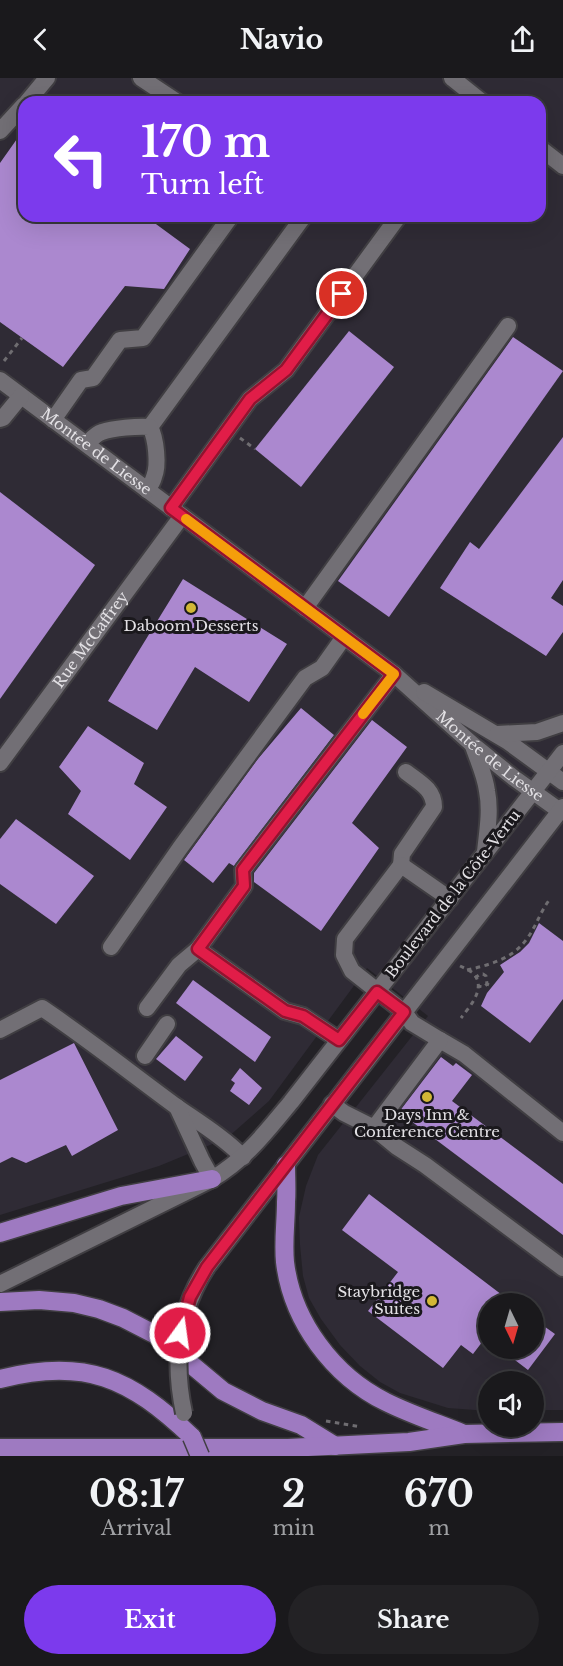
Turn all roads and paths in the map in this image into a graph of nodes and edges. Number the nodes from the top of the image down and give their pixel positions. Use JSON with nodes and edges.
{"nodes":[{"id":1,"x":47,"y":78,"type":"edge"},
{"id":2,"x":141,"y":78,"type":"edge"},
{"id":3,"x":452,"y":78,"type":"edge"},
{"id":4,"x":32,"y":96,"type":"edge"},
{"id":5,"x":168,"y":96,"type":"edge"},
{"id":6,"x":474,"y":96,"type":"edge"},
{"id":7,"x":18,"y":112,"type":"edge"},
{"id":8,"x":0,"y":131,"type":"edge"},
{"id":9,"x":546,"y":153,"type":"edge"},
{"id":10,"x":563,"y":166,"type":"edge"},
{"id":11,"x":227,"y":222,"type":"edge"},
{"id":12,"x":300,"y":222,"type":"edge"},
{"id":13,"x":395,"y":222,"type":"edge"},
{"id":14,"x":508,"y":327,"type":"dead end"},
{"id":15,"x":22,"y":338,"type":"dead end"},
{"id":16,"x":4,"y":361,"type":"dead end"},
{"id":17,"x":0,"y":380,"type":"edge"},
{"id":18,"x":21,"y":396,"type":"junction"},
{"id":19,"x":0,"y":419,"type":"edge"},
{"id":20,"x":53,"y":420,"type":"junction"},
{"id":21,"x":150,"y":427,"type":"junction"},
{"id":22,"x":87,"y":444,"type":"junction"},
{"id":23,"x":234,"y":446,"type":"dead end"},
{"id":24,"x":255,"y":449,"type":"dead end"},
{"id":25,"x":147,"y":490,"type":"junction"},
{"id":26,"x":176,"y":512,"type":"junction"},
{"id":27,"x":305,"y":608,"type":"junction"},
{"id":28,"x":344,"y":637,"type":"junction"},
{"id":29,"x":394,"y":674,"type":"junction"},
{"id":30,"x":563,"y":723,"type":"edge"},
{"id":31,"x":497,"y":734,"type":"junction"},
{"id":32,"x":473,"y":745,"type":"junction"},
{"id":33,"x":563,"y":753,"type":"edge"},
{"id":34,"x":0,"y":763,"type":"edge"},
{"id":35,"x":549,"y":771,"type":"junction"},
{"id":36,"x":406,"y":772,"type":"dead end"},
{"id":37,"x":563,"y":782,"type":"edge"},
{"id":38,"x":533,"y":792,"type":"junction"},
{"id":39,"x":562,"y":809,"type":"edge"},
{"id":40,"x":484,"y":854,"type":"junction"},
{"id":41,"x":401,"y":865,"type":"junction"},
{"id":42,"x":450,"y":899,"type":"junction"},
{"id":43,"x":550,"y":899,"type":"dead end"},
{"id":44,"x":111,"y":947,"type":"dead end"},
{"id":45,"x":198,"y":949,"type":"junction"},
{"id":46,"x":458,"y":965,"type":"dead end"},
{"id":47,"x":467,"y":970,"type":"junction"},
{"id":48,"x":475,"y":978,"type":"junction"},
{"id":49,"x":487,"y":984,"type":"junction"},
{"id":50,"x":477,"y":985,"type":"junction"},
{"id":51,"x":492,"y":986,"type":"dead end"},
{"id":52,"x":377,"y":992,"type":"junction"},
{"id":53,"x":147,"y":1008,"type":"dead end"},
{"id":54,"x":404,"y":1012,"type":"junction"},
{"id":55,"x":461,"y":1018,"type":"dead end"},
{"id":56,"x":167,"y":1024,"type":"dead end"},
{"id":57,"x":0,"y":1030,"type":"edge"},
{"id":58,"x":339,"y":1040,"type":"junction"},
{"id":59,"x":440,"y":1040,"type":"junction"},
{"id":60,"x":145,"y":1056,"type":"dead end"},
{"id":61,"x":332,"y":1104,"type":"junction"},
{"id":62,"x":176,"y":1106,"type":"junction"},
{"id":63,"x":374,"y":1128,"type":"junction"},
{"id":64,"x":563,"y":1133,"type":"edge"},
{"id":65,"x":243,"y":1157,"type":"junction"},
{"id":66,"x":286,"y":1165,"type":"junction"},
{"id":67,"x":212,"y":1179,"type":"junction"},
{"id":68,"x":0,"y":1233,"type":"edge"},
{"id":69,"x":563,"y":1268,"type":"edge"},
{"id":70,"x":0,"y":1284,"type":"edge"},
{"id":71,"x":0,"y":1302,"type":"edge"},
{"id":72,"x":0,"y":1379,"type":"edge"},
{"id":73,"x":321,"y":1420,"type":"dead end"},
{"id":74,"x":365,"y":1427,"type":"dead end"},
{"id":75,"x":563,"y":1432,"type":"edge"},
{"id":76,"x":464,"y":1434,"type":"junction"},
{"id":77,"x":192,"y":1437,"type":"junction"},
{"id":78,"x":335,"y":1446,"type":"junction"},
{"id":79,"x":0,"y":1448,"type":"edge"},
{"id":80,"x":200,"y":1456,"type":"edge"}],
"edges":[{"from":1,"to":4,"type":"street"},
{"from":2,"to":5,"type":"street"},
{"from":3,"to":6,"type":"street"},
{"from":7,"to":8,"type":"street"},
{"from":9,"to":10,"type":"street"},
{"from":11,"to":20,"type":"street"},
{"from":12,"to":21,"type":"street"},
{"from":13,"to":26,"type":"street","name":"Rue McCaffrey"},
{"from":14,"to":27,"type":"street"},
{"from":15,"to":16,"type":"path"},
{"from":17,"to":18,"type":"street","name":"Montée de Liesse"},
{"from":18,"to":19,"type":"street"},
{"from":18,"to":20,"type":"street","name":"Montée de Liesse"},
{"from":20,"to":22,"type":"street","name":"Montée de Liesse"},
{"from":21,"to":22,"type":"street"},
{"from":21,"to":25,"type":"street"},
{"from":22,"to":25,"type":"street","name":"Montée de Liesse"},
{"from":23,"to":24,"type":"path"},
{"from":25,"to":26,"type":"street","name":"Montée de Liesse"},
{"from":26,"to":27,"type":"street","name":"Montée de Liesse"},
{"from":26,"to":34,"type":"street","name":"Rue McCaffrey"},
{"from":27,"to":28,"type":"street","name":"Montée de Liesse"},
{"from":28,"to":29,"type":"street","name":"Montée de Liesse"},
{"from":28,"to":44,"type":"street"},
{"from":29,"to":31,"type":"street","name":"Montée de Liesse"},
{"from":29,"to":32,"type":"street","name":"Montée de Liesse"},
{"from":29,"to":45,"type":"street"},
{"from":30,"to":31,"type":"street"},
{"from":31,"to":35,"type":"street","name":"Montée de Liesse"},
{"from":32,"to":38,"type":"street","name":"Montée de Liesse"},
{"from":32,"to":40,"type":"street"},
{"from":33,"to":35,"type":"street","name":"Boulevard de la Côte-Vertu"},
{"from":35,"to":37,"type":"street","name":"Montée de Liesse"},
{"from":35,"to":38,"type":"street","name":"Boulevard de la Côte-Vertu"},
{"from":36,"to":41,"type":"street"},
{"from":38,"to":39,"type":"street","name":"Montée de Liesse"},
{"from":38,"to":40,"type":"street","name":"Boulevard de la Côte-Vertu"},
{"from":39,"to":54,"type":"street"},
{"from":40,"to":42,"type":"street","name":"Boulevard de la Côte-Vertu"},
{"from":41,"to":42,"type":"street"},
{"from":41,"to":52,"type":"street"},
{"from":42,"to":52,"type":"street","name":"Boulevard de la Côte-Vertu"},
{"from":43,"to":47,"type":"path"},
{"from":45,"to":53,"type":"street"},
{"from":45,"to":58,"type":"street"},
{"from":46,"to":47,"type":"path"},
{"from":47,"to":48,"type":"path"},
{"from":48,"to":49,"type":"path"},
{"from":48,"to":50,"type":"path"},
{"from":49,"to":50,"type":"path"},
{"from":49,"to":51,"type":"path"},
{"from":50,"to":55,"type":"path"},
{"from":52,"to":54,"type":"street"},
{"from":52,"to":58,"type":"street","name":"Boulevard de la Côte-Vertu"},
{"from":54,"to":59,"type":"street"},
{"from":54,"to":61,"type":"street"},
{"from":56,"to":60,"type":"street"},
{"from":57,"to":62,"type":"street"},
{"from":58,"to":65,"type":"street","name":"Boulevard de la Côte-Vertu"},
{"from":59,"to":63,"type":"street"},
{"from":59,"to":64,"type":"street"},
{"from":61,"to":63,"type":"street"},
{"from":61,"to":66,"type":"street"},
{"from":62,"to":65,"type":"street"},
{"from":62,"to":67,"type":"street"},
{"from":63,"to":69,"type":"street"},
{"from":65,"to":67,"type":"street","name":"Boulevard de la Côte-Vertu"},
{"from":66,"to":76,"type":"main road"},
{"from":66,"to":77,"type":"street","bridge":true},
{"from":67,"to":68,"type":"main road"},
{"from":67,"to":70,"type":"street","name":"Boulevard de la Côte-Vertu"},
{"from":71,"to":78,"type":"main road"},
{"from":72,"to":77,"type":"main road"},
{"from":73,"to":74,"type":"path"},
{"from":75,"to":76,"type":"main road"},
{"from":76,"to":78,"type":"main road"},
{"from":77,"to":80,"type":"main road","bridge":true},
{"from":78,"to":79,"type":"main road"}]}
